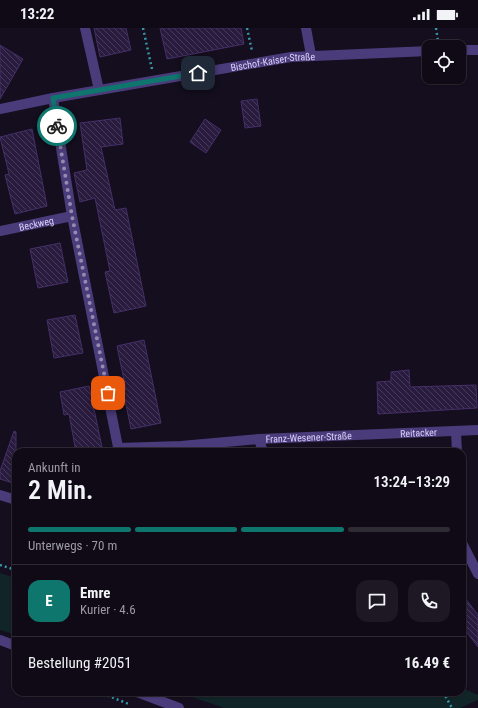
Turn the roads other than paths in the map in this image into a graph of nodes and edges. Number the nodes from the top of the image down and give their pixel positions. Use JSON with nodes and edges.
{"nodes":[{"id":1,"x":85,"y":28,"type":"edge"},
{"id":2,"x":306,"y":28,"type":"edge"},
{"id":3,"x":466,"y":50,"type":"edge"},
{"id":4,"x":478,"y":50,"type":"edge"},
{"id":5,"x":422,"y":51,"type":"edge"},
{"id":6,"x":311,"y":56,"type":"junction"},
{"id":7,"x":99,"y":90,"type":"junction"},
{"id":8,"x":53,"y":98,"type":"junction"},
{"id":9,"x":0,"y":109,"type":"edge"},
{"id":10,"x":72,"y":216,"type":"junction"},
{"id":11,"x":0,"y":231,"type":"edge"},
{"id":12,"x":478,"y":430,"type":"edge"},
{"id":13,"x":456,"y":432,"type":"junction"},
{"id":14,"x":358,"y":435,"type":"joint"},
{"id":15,"x":260,"y":439,"type":"junction"},
{"id":16,"x":119,"y":448,"type":"edge"},
{"id":17,"x":150,"y":448,"type":"edge"},
{"id":18,"x":262,"y":448,"type":"edge"},
{"id":19,"x":458,"y":448,"type":"edge"},
{"id":20,"x":0,"y":495,"type":"edge"},
{"id":21,"x":12,"y":499,"type":"edge"},
{"id":22,"x":466,"y":550,"type":"edge"},
{"id":23,"x":478,"y":574,"type":"edge"},
{"id":24,"x":0,"y":640,"type":"edge"},
{"id":25,"x":12,"y":644,"type":"edge"},
{"id":26,"x":148,"y":696,"type":"edge"},
{"id":27,"x":179,"y":708,"type":"edge"}],
"edges":[{"from":1,"to":7,"type":"street"},
{"from":2,"to":6,"type":"street"},
{"from":3,"to":4,"type":"street"},
{"from":5,"to":6,"type":"street","name":"Bischof-Kaiser-Straße"},
{"from":6,"to":7,"type":"street","name":"Bischof-Kaiser-Straße"},
{"from":7,"to":8,"type":"street","name":"Bischof-Kaiser-Straße"},
{"from":8,"to":9,"type":"street","name":"Bischof-Kaiser-Straße"},
{"from":8,"to":10,"type":"street"},
{"from":10,"to":11,"type":"street","name":"Beckweg"},
{"from":10,"to":16,"type":"street"},
{"from":12,"to":13,"type":"street","name":"Reitacker"},
{"from":13,"to":14,"type":"street","name":"Reitacker"},
{"from":13,"to":19,"type":"street"},
{"from":14,"to":15,"type":"street","name":"Franz-Wesener-Straße"},
{"from":15,"to":17,"type":"street","name":"Franz-Wesener-Straße"},
{"from":15,"to":18,"type":"street","name":"Franz-Wesener-Straße"},
{"from":20,"to":21,"type":"street"},
{"from":22,"to":23,"type":"street"},
{"from":24,"to":25,"type":"street"},
{"from":26,"to":27,"type":"street"}]}
